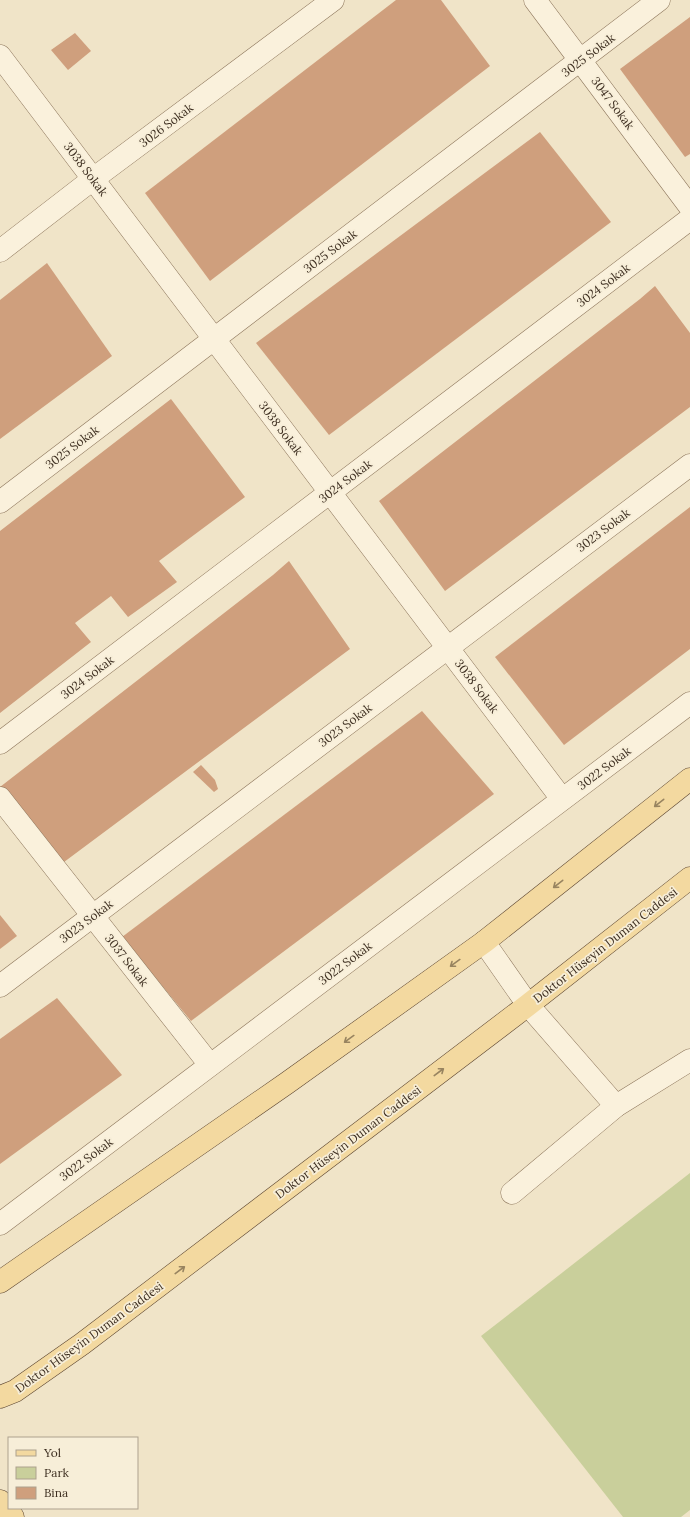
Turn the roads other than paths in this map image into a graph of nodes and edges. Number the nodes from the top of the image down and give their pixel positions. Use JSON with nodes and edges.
{"nodes":[{"id":1,"x":333,"y":0,"type":"edge"},
{"id":2,"x":535,"y":0,"type":"edge"},
{"id":3,"x":660,"y":0,"type":"edge"},
{"id":4,"x":0,"y":56,"type":"edge"},
{"id":5,"x":580,"y":60,"type":"junction"},
{"id":6,"x":93,"y":179,"type":"junction"},
{"id":7,"x":690,"y":206,"type":"edge"},
{"id":8,"x":690,"y":219,"type":"edge"},
{"id":9,"x":0,"y":251,"type":"edge"},
{"id":10,"x":214,"y":339,"type":"junction"},
{"id":11,"x":690,"y":465,"type":"edge"},
{"id":12,"x":330,"y":492,"type":"junction"},
{"id":13,"x":0,"y":502,"type":"edge"},
{"id":14,"x":448,"y":648,"type":"junction"},
{"id":15,"x":690,"y":703,"type":"edge"},
{"id":16,"x":0,"y":743,"type":"edge"},
{"id":17,"x":690,"y":779,"type":"edge"},
{"id":18,"x":0,"y":798,"type":"edge"},
{"id":19,"x":562,"y":799,"type":"junction"},
{"id":20,"x":690,"y":878,"type":"edge"},
{"id":21,"x":93,"y":916,"type":"junction"},
{"id":22,"x":484,"y":942,"type":"junction"},
{"id":23,"x":0,"y":986,"type":"edge"},
{"id":24,"x":528,"y":1005,"type":"junction"},
{"id":25,"x":690,"y":1060,"type":"edge"},
{"id":26,"x":210,"y":1065,"type":"junction"},
{"id":27,"x":616,"y":1106,"type":"junction"},
{"id":28,"x":512,"y":1193,"type":"dead end"},
{"id":29,"x":0,"y":1224,"type":"edge"},
{"id":30,"x":0,"y":1282,"type":"edge"},
{"id":31,"x":0,"y":1397,"type":"edge"},
{"id":32,"x":0,"y":1501,"type":"edge"},
{"id":33,"x":13,"y":1517,"type":"edge"}],
"edges":[{"from":1,"to":6,"type":"lane","name":"3026 Sokak"},
{"from":2,"to":5,"type":"lane","name":"3047 Sokak"},
{"from":3,"to":5,"type":"lane","name":"3025 Sokak"},
{"from":4,"to":6,"type":"lane","name":"3038 Sokak"},
{"from":5,"to":7,"type":"lane","name":"3047 Sokak"},
{"from":5,"to":10,"type":"lane","name":"3025 Sokak"},
{"from":6,"to":9,"type":"lane","name":"3026 Sokak"},
{"from":6,"to":10,"type":"lane","name":"3038 Sokak"},
{"from":8,"to":12,"type":"lane","name":"3024 Sokak"},
{"from":10,"to":12,"type":"lane","name":"3038 Sokak"},
{"from":10,"to":13,"type":"lane","name":"3025 Sokak"},
{"from":11,"to":14,"type":"lane","name":"3023 Sokak"},
{"from":12,"to":14,"type":"lane","name":"3038 Sokak"},
{"from":12,"to":16,"type":"lane","name":"3024 Sokak"},
{"from":14,"to":19,"type":"lane","name":"3038 Sokak"},
{"from":14,"to":21,"type":"lane","name":"3023 Sokak"},
{"from":15,"to":19,"type":"lane","name":"3022 Sokak"},
{"from":17,"to":22,"type":"main road","one_way":true},
{"from":18,"to":21,"type":"lane","name":"3037 Sokak"},
{"from":19,"to":26,"type":"lane","name":"3022 Sokak"},
{"from":20,"to":24,"type":"main road","name":"Doktor Hüseyin Duman Caddesi"},
{"from":21,"to":23,"type":"lane","name":"3023 Sokak"},
{"from":21,"to":26,"type":"lane","name":"3037 Sokak"},
{"from":22,"to":24,"type":"lane"},
{"from":22,"to":30,"type":"main road","one_way":true},
{"from":24,"to":27,"type":"lane"},
{"from":31,"to":24,"type":"main road","name":"Doktor Hüseyin Duman Caddesi","one_way":true},
{"from":25,"to":27,"type":"lane"},
{"from":26,"to":29,"type":"lane","name":"3022 Sokak"},
{"from":27,"to":28,"type":"lane"},
{"from":32,"to":33,"type":"main road"}]}
